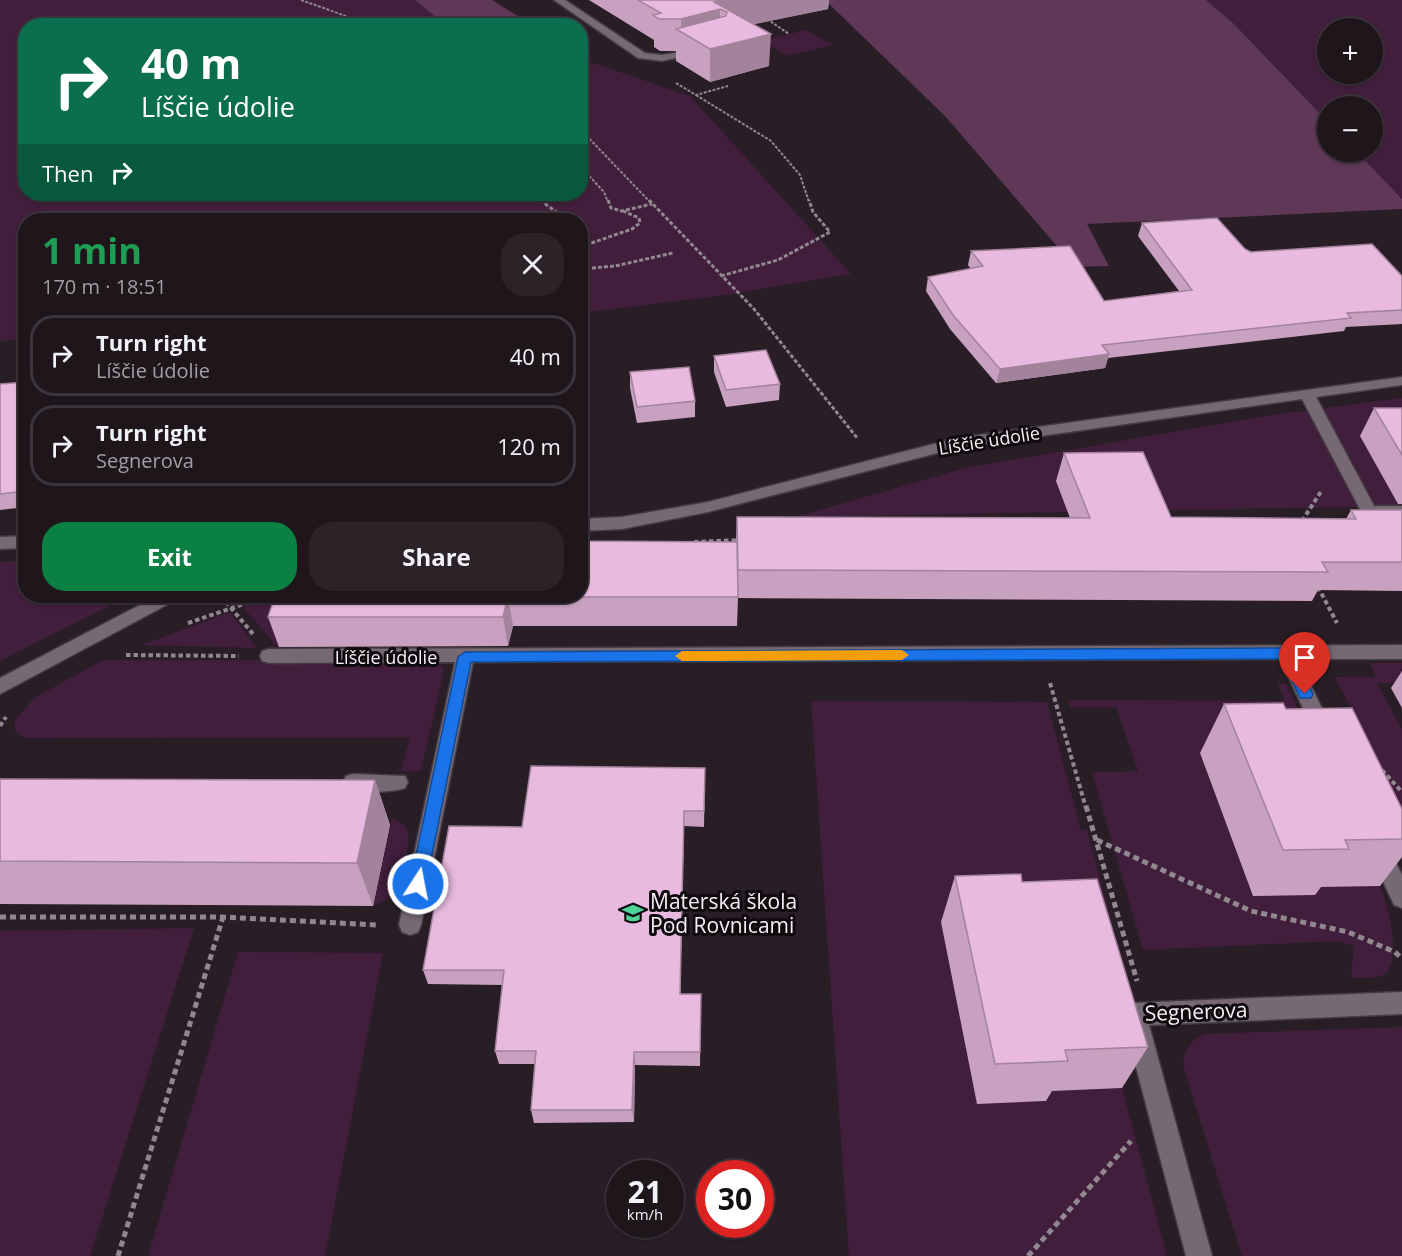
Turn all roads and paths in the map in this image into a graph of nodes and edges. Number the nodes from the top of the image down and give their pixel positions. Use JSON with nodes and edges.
{"nodes":[{"id":1,"x":301,"y":0,"type":"edge"},
{"id":2,"x":559,"y":0,"type":"edge"},
{"id":3,"x":760,"y":14,"type":"dead end"},
{"id":4,"x":352,"y":18,"type":"edge"},
{"id":5,"x":586,"y":18,"type":"edge"},
{"id":6,"x":588,"y":20,"type":"edge"},
{"id":7,"x":789,"y":34,"type":"dead end"},
{"id":8,"x":711,"y":48,"type":"edge"},
{"id":9,"x":696,"y":95,"type":"dead end"},
{"id":10,"x":588,"y":137,"type":"edge"},
{"id":11,"x":588,"y":175,"type":"edge"},
{"id":12,"x":544,"y":201,"type":"edge"},
{"id":13,"x":652,"y":204,"type":"junction"},
{"id":14,"x":622,"y":211,"type":"junction"},
{"id":15,"x":555,"y":213,"type":"edge"},
{"id":16,"x":588,"y":244,"type":"edge"},
{"id":17,"x":673,"y":253,"type":"dead end"},
{"id":18,"x":588,"y":269,"type":"edge"},
{"id":19,"x":720,"y":276,"type":"junction"},
{"id":20,"x":1402,"y":381,"type":"edge"},
{"id":21,"x":1307,"y":396,"type":"junction"},
{"id":22,"x":1342,"y":460,"type":"junction"},
{"id":23,"x":876,"y":462,"type":"junction"},
{"id":24,"x":1402,"y":511,"type":"edge"},
{"id":25,"x":588,"y":525,"type":"edge"},
{"id":26,"x":1298,"y":528,"type":"edge"},
{"id":27,"x":752,"y":539,"type":"edge"},
{"id":28,"x":18,"y":542,"type":"edge"},
{"id":29,"x":0,"y":543,"type":"edge"},
{"id":30,"x":685,"y":543,"type":"edge"},
{"id":31,"x":1314,"y":579,"type":"edge"},
{"id":32,"x":158,"y":603,"type":"edge"},
{"id":33,"x":227,"y":603,"type":"edge"},
{"id":34,"x":1402,"y":652,"type":"edge"},
{"id":35,"x":1286,"y":653,"type":"junction"},
{"id":36,"x":1353,"y":653,"type":"junction"},
{"id":37,"x":1042,"y":654,"type":"junction"},
{"id":38,"x":122,"y":655,"type":"dead end"},
{"id":39,"x":270,"y":656,"type":"junction"},
{"id":40,"x":465,"y":657,"type":"junction"},
{"id":41,"x":0,"y":687,"type":"edge"},
{"id":42,"x":1332,"y":749,"type":"edge"},
{"id":43,"x":1378,"y":775,"type":"edge"},
{"id":44,"x":334,"y":782,"type":"edge"},
{"id":45,"x":398,"y":782,"type":"dead end"},
{"id":46,"x":1402,"y":792,"type":"edge"},
{"id":47,"x":1372,"y":834,"type":"edge"},
{"id":48,"x":1096,"y":840,"type":"junction"},
{"id":49,"x":1402,"y":898,"type":"edge"},
{"id":50,"x":0,"y":917,"type":"edge"},
{"id":51,"x":223,"y":917,"type":"junction"},
{"id":52,"x":410,"y":925,"type":"joint"},
{"id":53,"x":1402,"y":959,"type":"edge"},
{"id":54,"x":1402,"y":1003,"type":"edge"},
{"id":55,"x":1147,"y":1013,"type":"junction"},
{"id":56,"x":1159,"y":1109,"type":"junction"},
{"id":57,"x":118,"y":1256,"type":"edge"},
{"id":58,"x":1028,"y":1256,"type":"edge"},
{"id":59,"x":1199,"y":1256,"type":"edge"}],
"edges":[{"from":1,"to":4,"type":"path"},
{"from":2,"to":5,"type":"street"},
{"from":3,"to":7,"type":"path"},
{"from":6,"to":8,"type":"street"},
{"from":9,"to":19,"type":"path"},
{"from":10,"to":13,"type":"path"},
{"from":11,"to":14,"type":"path"},
{"from":12,"to":15,"type":"path"},
{"from":13,"to":14,"type":"path"},
{"from":13,"to":19,"type":"path"},
{"from":14,"to":16,"type":"path"},
{"from":17,"to":18,"type":"path"},
{"from":19,"to":23,"type":"path"},
{"from":20,"to":21,"type":"street","name":"Líščie údolie"},
{"from":21,"to":22,"type":"street"},
{"from":21,"to":23,"type":"street","name":"Líščie údolie"},
{"from":22,"to":24,"type":"street"},
{"from":22,"to":26,"type":"path"},
{"from":23,"to":25,"type":"street","name":"Líščie údolie"},
{"from":27,"to":30,"type":"path"},
{"from":28,"to":29,"type":"street"},
{"from":31,"to":36,"type":"path"},
{"from":32,"to":41,"type":"street"},
{"from":33,"to":39,"type":"path"},
{"from":34,"to":36,"type":"street","name":"Líščie údolie"},
{"from":35,"to":36,"type":"street","name":"Líščie údolie"},
{"from":35,"to":37,"type":"street","name":"Líščie údolie"},
{"from":35,"to":42,"type":"street"},
{"from":37,"to":40,"type":"street","name":"Líščie údolie"},
{"from":37,"to":48,"type":"path"},
{"from":38,"to":39,"type":"path"},
{"from":39,"to":40,"type":"street","name":"Líščie údolie"},
{"from":40,"to":52,"type":"street"},
{"from":43,"to":46,"type":"path"},
{"from":44,"to":45,"type":"street"},
{"from":47,"to":49,"type":"street"},
{"from":48,"to":53,"type":"path"},
{"from":48,"to":55,"type":"path"},
{"from":50,"to":51,"type":"path"},
{"from":51,"to":52,"type":"path"},
{"from":51,"to":57,"type":"path"},
{"from":54,"to":55,"type":"street","name":"Segnerova"},
{"from":55,"to":56,"type":"street","name":"Segnerova"},
{"from":56,"to":58,"type":"path"},
{"from":56,"to":59,"type":"street","name":"Segnerova"}]}
